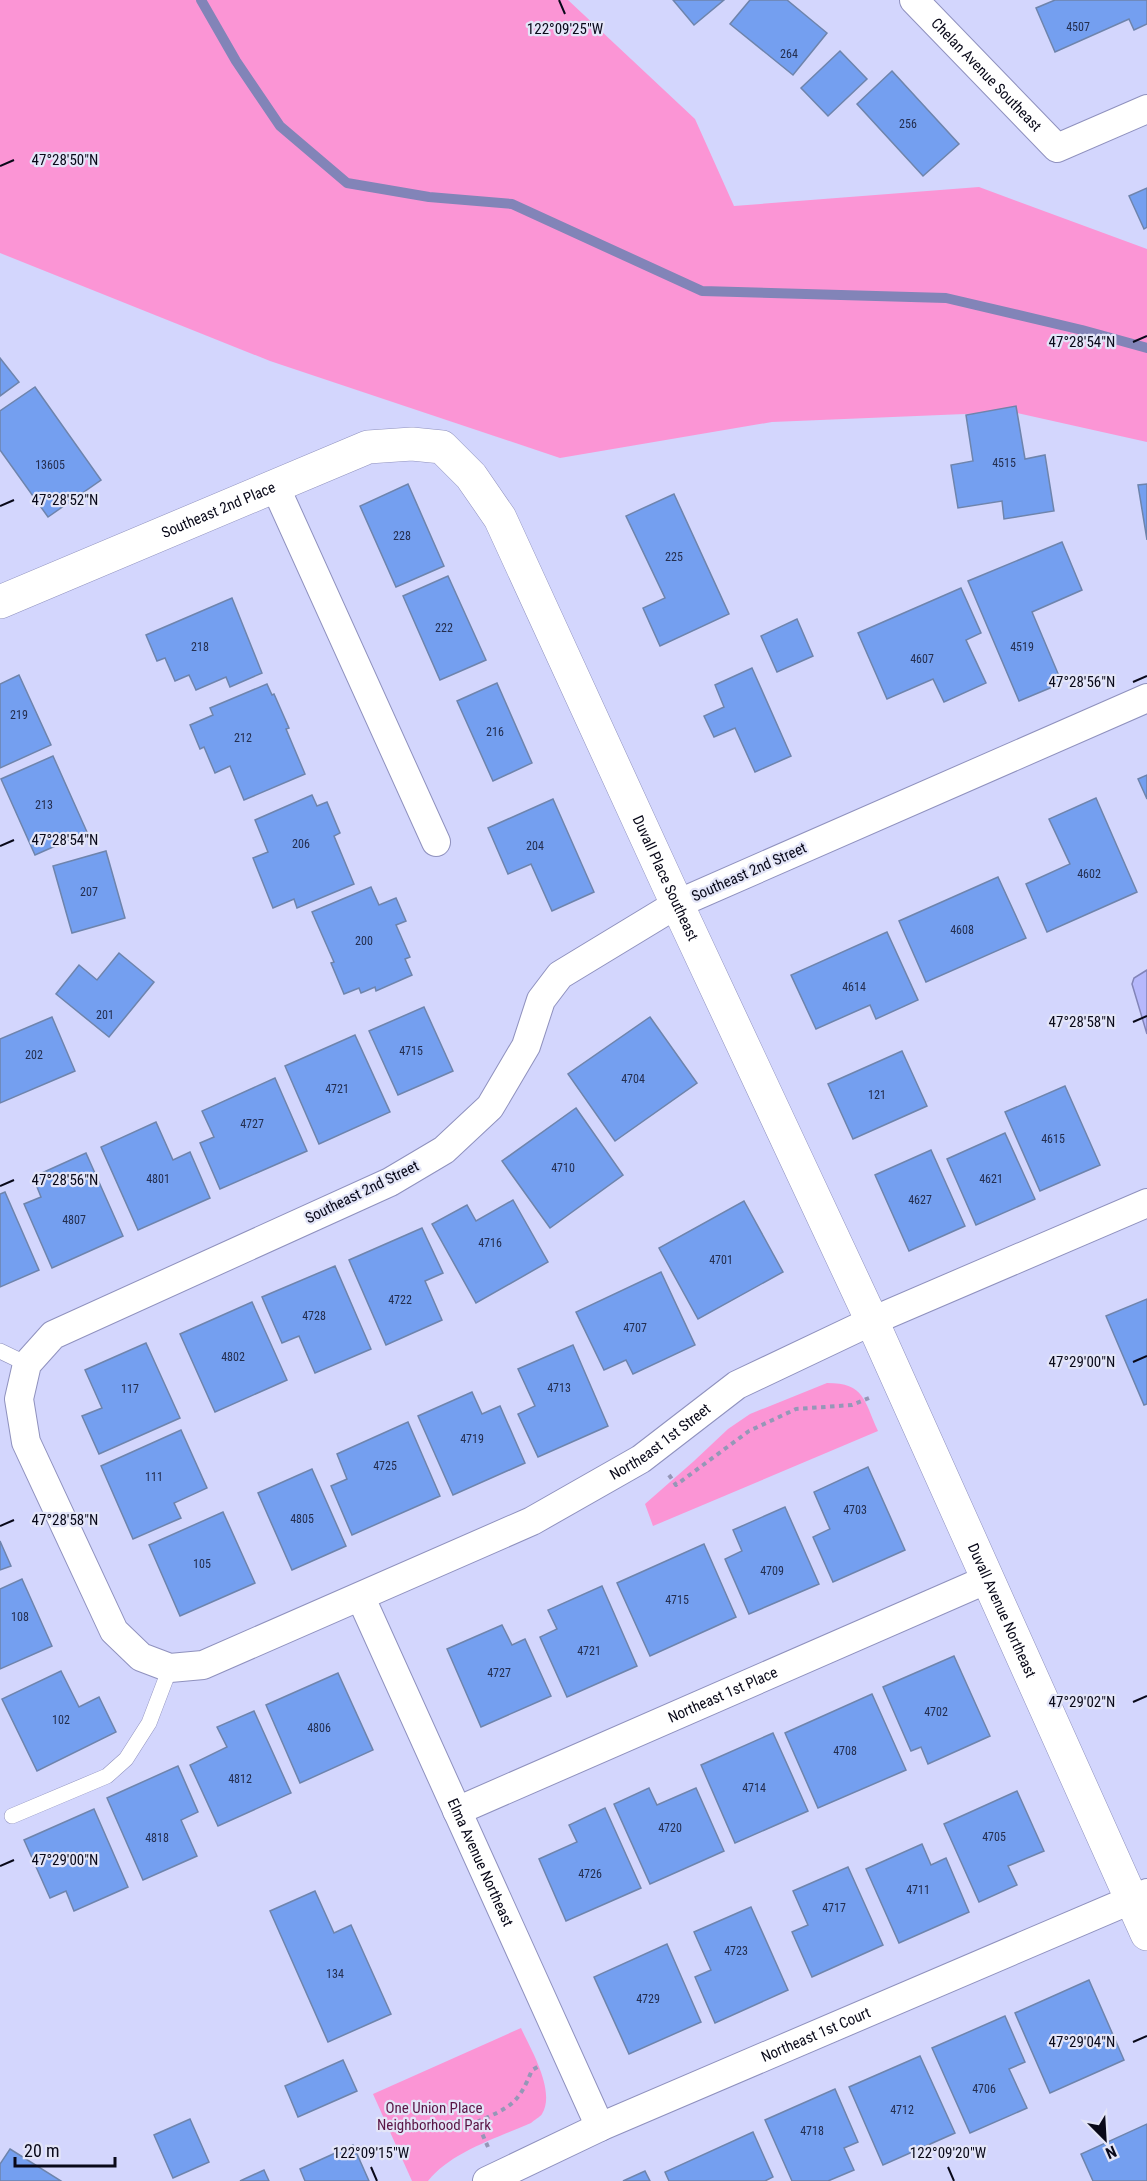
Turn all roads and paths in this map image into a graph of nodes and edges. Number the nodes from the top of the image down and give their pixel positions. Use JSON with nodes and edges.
{"nodes":[{"id":1,"x":914,"y":0,"type":"edge"},
{"id":2,"x":1147,"y":109,"type":"edge"},
{"id":3,"x":442,"y":447,"type":"joint"},
{"id":4,"x":274,"y":486,"type":"junction"},
{"id":5,"x":2,"y":598,"type":"edge"},
{"id":6,"x":1147,"y":698,"type":"edge"},
{"id":7,"x":436,"y":842,"type":"dead end"},
{"id":8,"x":676,"y":904,"type":"junction"},
{"id":9,"x":1147,"y":1203,"type":"edge"},
{"id":10,"x":872,"y":1321,"type":"junction"},
{"id":11,"x":0,"y":1351,"type":"edge"},
{"id":12,"x":27,"y":1364,"type":"junction"},
{"id":13,"x":900,"y":1384,"type":"junction"},
{"id":14,"x":651,"y":1451,"type":"junction"},
{"id":15,"x":988,"y":1579,"type":"junction"},
{"id":16,"x":361,"y":1598,"type":"junction"},
{"id":17,"x":170,"y":1668,"type":"junction"},
{"id":18,"x":457,"y":1811,"type":"junction"},
{"id":19,"x":12,"y":1816,"type":"dead end"},
{"id":20,"x":1139,"y":1896,"type":"edge"},
{"id":21,"x":1147,"y":1934,"type":"edge"},
{"id":22,"x":566,"y":2052,"type":"junction"},
{"id":23,"x":600,"y":2127,"type":"junction"},
{"id":24,"x":494,"y":2178,"type":"edge"}],
"edges":[{"from":1,"to":2,"type":"street","name":"Chelan Avenue Southeast"},
{"from":3,"to":4,"type":"street","name":"Southeast 2nd Place"},
{"from":3,"to":8,"type":"street","name":"Duvall Place Southeast"},
{"from":4,"to":5,"type":"street","name":"Southeast 2nd Place"},
{"from":4,"to":7,"type":"street"},
{"from":6,"to":8,"type":"street","name":"Southeast 2nd Street"},
{"from":8,"to":10,"type":"street","name":"Duvall Place Southeast"},
{"from":8,"to":12,"type":"street","name":"Southeast 2nd Street"},
{"from":9,"to":10,"type":"street","name":"Northeast 1st Street"},
{"from":10,"to":13,"type":"street","name":"Duvall Avenue Northeast"},
{"from":10,"to":14,"type":"street","name":"Northeast 1st Street"},
{"from":11,"to":12,"type":"lane"},
{"from":12,"to":17,"type":"street"},
{"from":13,"to":14,"type":"path"},
{"from":13,"to":15,"type":"street","name":"Duvall Avenue Northeast"},
{"from":14,"to":16,"type":"street","name":"Northeast 1st Street"},
{"from":15,"to":18,"type":"street","name":"Northeast 1st Place"},
{"from":15,"to":20,"type":"street","name":"Duvall Avenue Northeast"},
{"from":16,"to":17,"type":"street","name":"Northeast 1st Street"},
{"from":16,"to":18,"type":"street","name":"Elma Avenue Northeast"},
{"from":17,"to":19,"type":"lane"},
{"from":18,"to":22,"type":"street","name":"Elma Avenue Northeast"},
{"from":20,"to":21,"type":"street","name":"Duvall Avenue Northeast"},
{"from":20,"to":23,"type":"street","name":"Northeast 1st Court"},
{"from":22,"to":23,"type":"street","name":"Elma Avenue Northeast"},
{"from":22,"to":24,"type":"path"},
{"from":23,"to":24,"type":"street","name":"Northeast 1st Court"}]}
